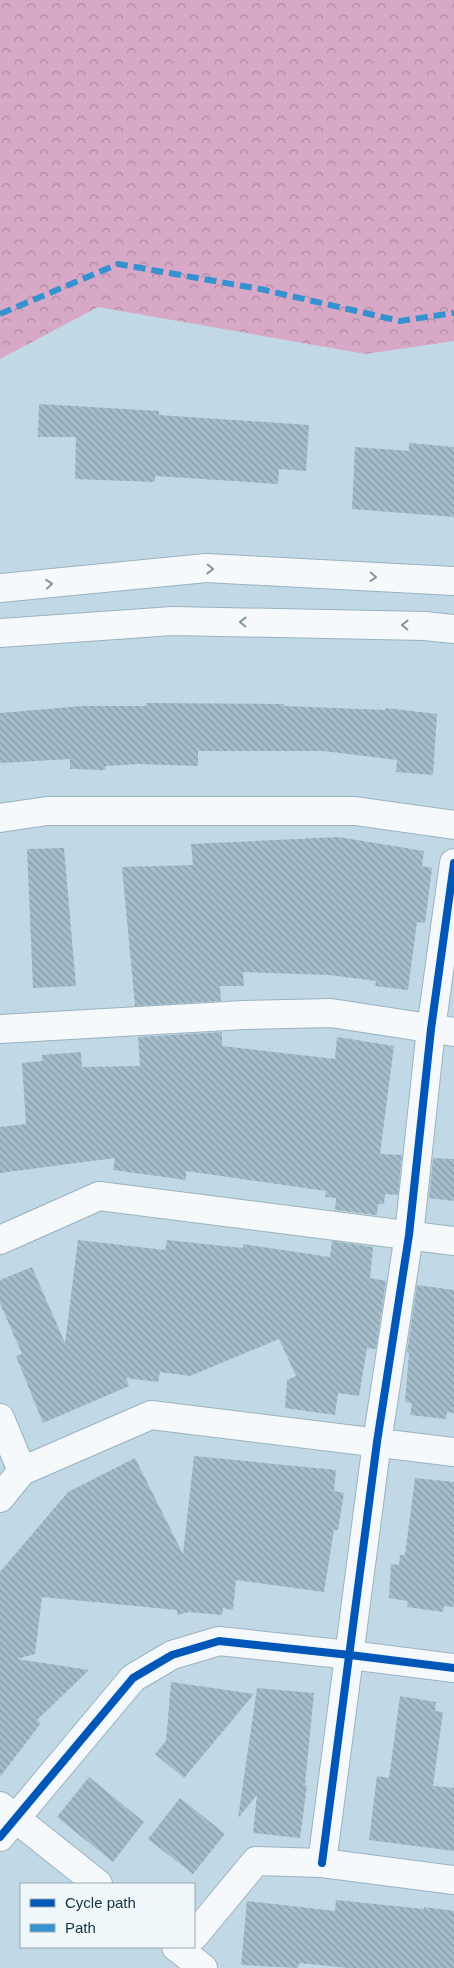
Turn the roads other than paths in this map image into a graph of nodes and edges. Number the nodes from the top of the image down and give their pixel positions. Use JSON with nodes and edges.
{"nodes":[{"id":1,"x":454,"y":582,"type":"edge"},
{"id":2,"x":0,"y":588,"type":"edge"},
{"id":3,"x":454,"y":629,"type":"edge"},
{"id":4,"x":0,"y":633,"type":"edge"},
{"id":5,"x":0,"y":818,"type":"edge"},
{"id":6,"x":454,"y":825,"type":"edge"},
{"id":7,"x":454,"y":863,"type":"edge"},
{"id":8,"x":0,"y":1029,"type":"edge"},
{"id":9,"x":442,"y":1030,"type":"edge"},
{"id":10,"x":409,"y":1235,"type":"junction"},
{"id":11,"x":0,"y":1240,"type":"edge"},
{"id":12,"x":454,"y":1241,"type":"edge"},
{"id":13,"x":0,"y":1418,"type":"edge"},
{"id":14,"x":377,"y":1442,"type":"junction"},
{"id":15,"x":454,"y":1452,"type":"edge"},
{"id":16,"x":22,"y":1471,"type":"junction"},
{"id":17,"x":0,"y":1498,"type":"edge"},
{"id":18,"x":350,"y":1655,"type":"junction"},
{"id":19,"x":454,"y":1668,"type":"edge"},
{"id":20,"x":5,"y":1821,"type":"edge"},
{"id":21,"x":322,"y":1863,"type":"junction"},
{"id":22,"x":454,"y":1880,"type":"edge"},
{"id":23,"x":97,"y":1883,"type":"edge"},
{"id":24,"x":195,"y":1932,"type":"edge"},
{"id":25,"x":186,"y":1948,"type":"edge"},
{"id":26,"x":202,"y":1968,"type":"edge"}],
"edges":[{"from":2,"to":1,"type":"street","one_way":true},
{"from":3,"to":4,"type":"street","one_way":true},
{"from":5,"to":6,"type":"street"},
{"from":7,"to":9,"type":"street"},
{"from":8,"to":9,"type":"street"},
{"from":9,"to":10,"type":"street"},
{"from":10,"to":11,"type":"street"},
{"from":10,"to":12,"type":"street"},
{"from":10,"to":14,"type":"street"},
{"from":13,"to":16,"type":"street"},
{"from":14,"to":15,"type":"street"},
{"from":14,"to":16,"type":"street"},
{"from":14,"to":18,"type":"street"},
{"from":16,"to":17,"type":"street"},
{"from":18,"to":19,"type":"street"},
{"from":18,"to":20,"type":"street"},
{"from":18,"to":21,"type":"street"},
{"from":20,"to":23,"type":"street"},
{"from":21,"to":22,"type":"street"},
{"from":21,"to":24,"type":"street"},
{"from":25,"to":26,"type":"street"}]}
